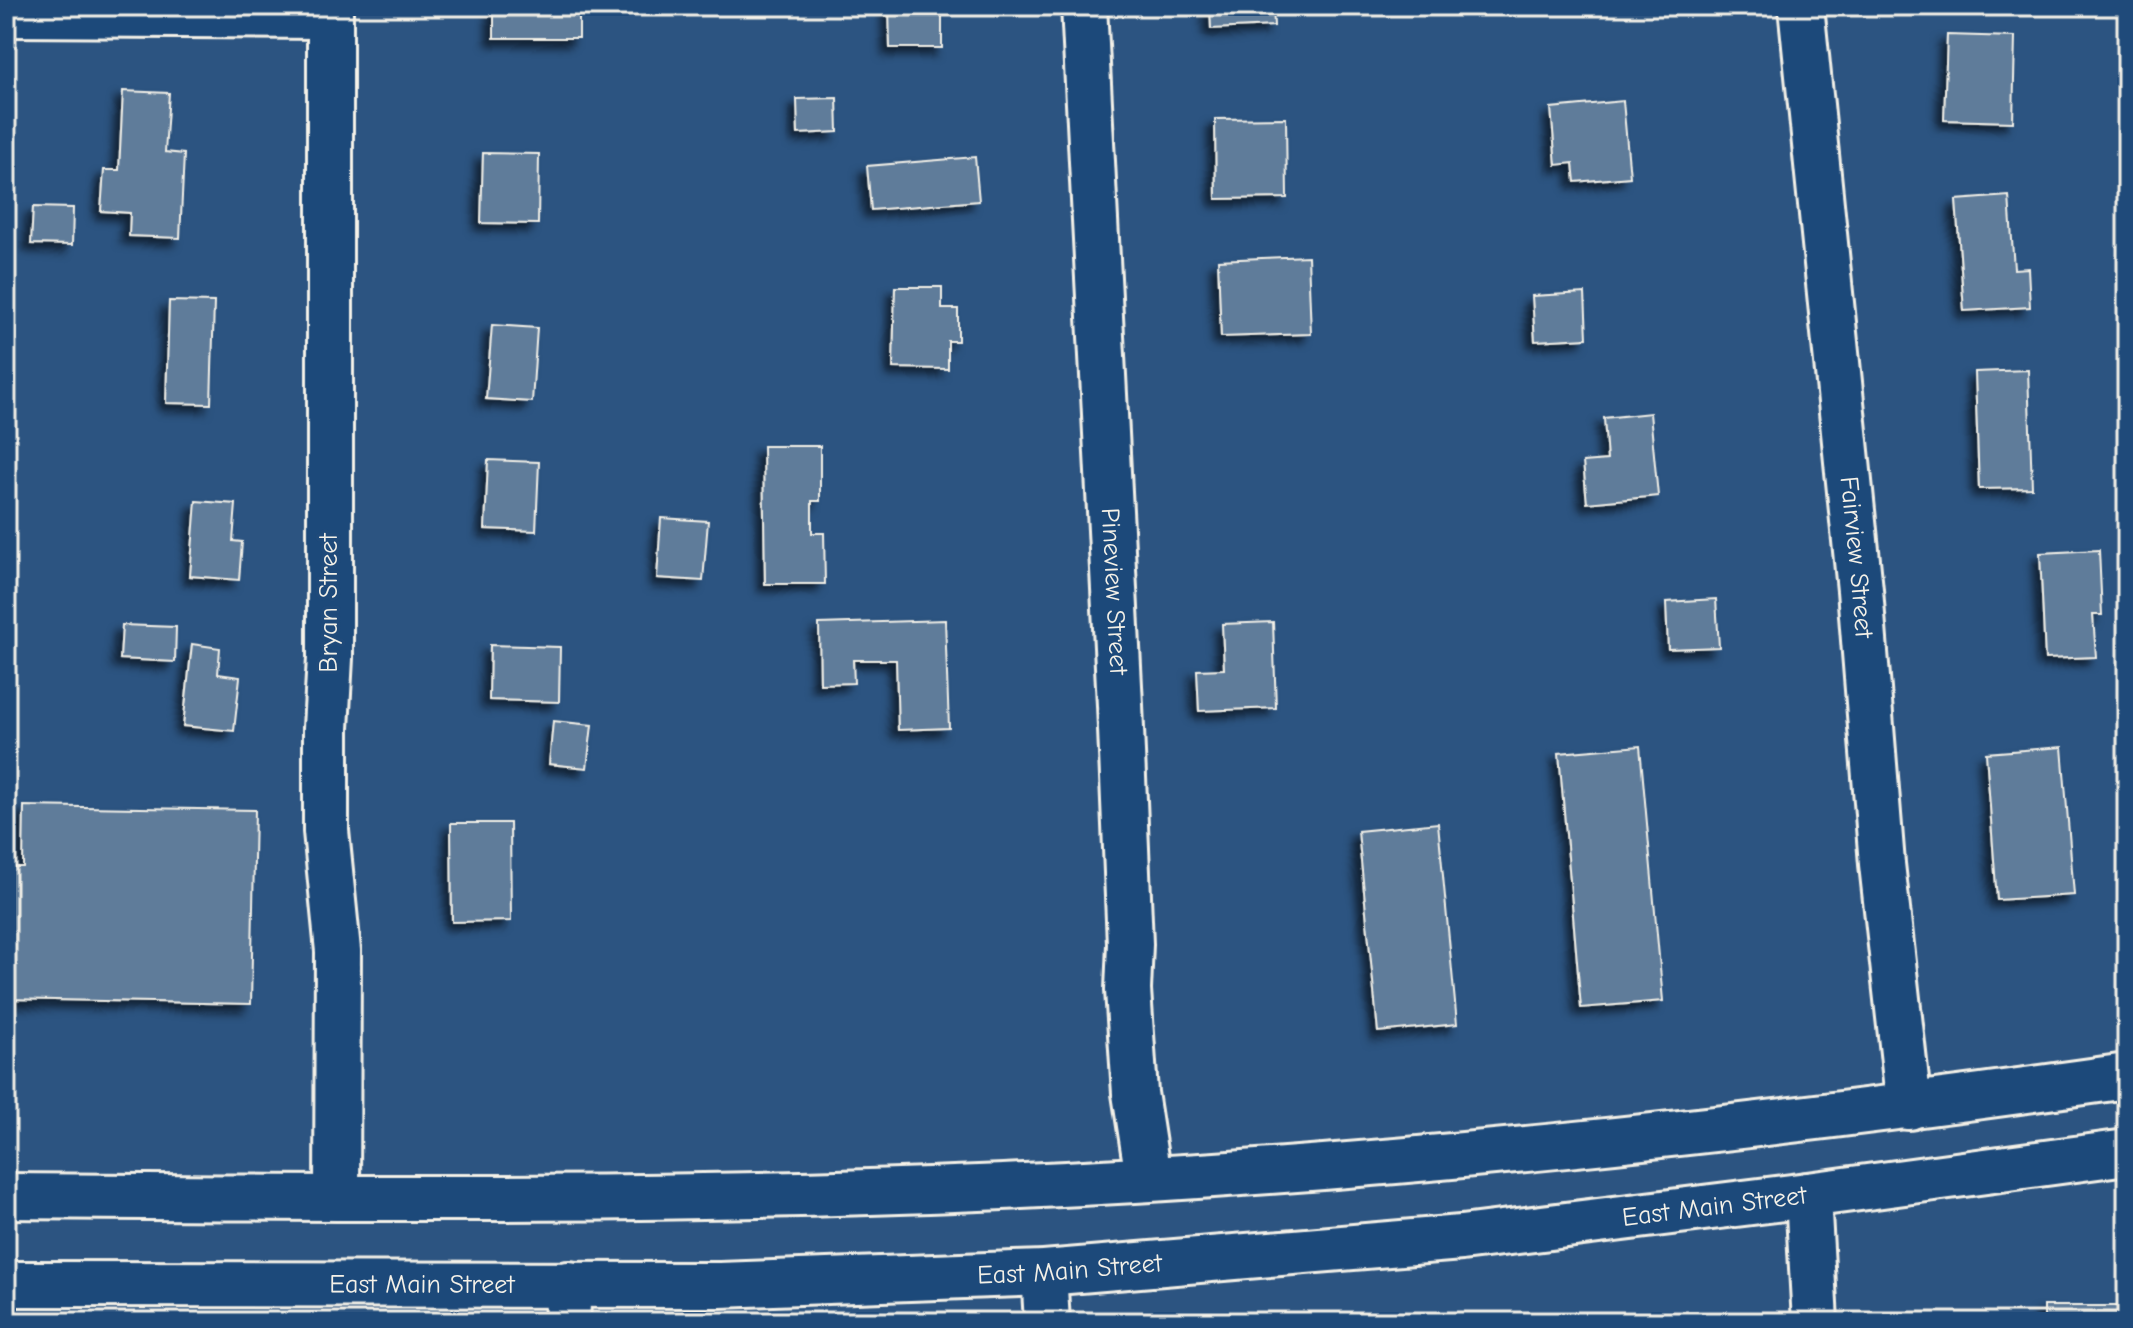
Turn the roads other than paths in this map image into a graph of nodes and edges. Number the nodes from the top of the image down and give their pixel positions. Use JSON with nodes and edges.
{"nodes":[{"id":1,"x":1084,"y":6,"type":"edge"},
{"id":2,"x":1801,"y":6,"type":"edge"},
{"id":3,"x":330,"y":11,"type":"edge"},
{"id":4,"x":6,"y":14,"type":"edge"},
{"id":5,"x":2127,"y":1076,"type":"edge"},
{"id":6,"x":1909,"y":1107,"type":"junction"},
{"id":7,"x":2127,"y":1152,"type":"edge"},
{"id":8,"x":1148,"y":1177,"type":"junction"},
{"id":9,"x":1808,"y":1195,"type":"junction"},
{"id":10,"x":6,"y":1196,"type":"edge"},
{"id":11,"x":337,"y":1198,"type":"junction"},
{"id":12,"x":1044,"y":1273,"type":"junction"},
{"id":13,"x":6,"y":1284,"type":"edge"},
{"id":14,"x":568,"y":1303,"type":"edge"},
{"id":15,"x":1047,"y":1322,"type":"edge"},
{"id":16,"x":1815,"y":1322,"type":"edge"}],
"edges":[{"from":1,"to":8,"type":"main road","name":"Pineview Street"},
{"from":2,"to":6,"type":"main road","name":"Fairview Street"},
{"from":3,"to":4,"type":"main road"},
{"from":3,"to":11,"type":"main road","name":"Bryan Street"},
{"from":5,"to":6,"type":"main road"},
{"from":6,"to":8,"type":"main road"},
{"from":7,"to":9,"type":"main road","name":"East Main Street"},
{"from":8,"to":11,"type":"main road"},
{"from":9,"to":12,"type":"main road","name":"East Main Street"},
{"from":9,"to":16,"type":"main road"},
{"from":10,"to":11,"type":"main road"},
{"from":12,"to":14,"type":"main road","name":"East Main Street"},
{"from":12,"to":15,"type":"main road"},
{"from":13,"to":14,"type":"main road","name":"East Main Street"}]}
